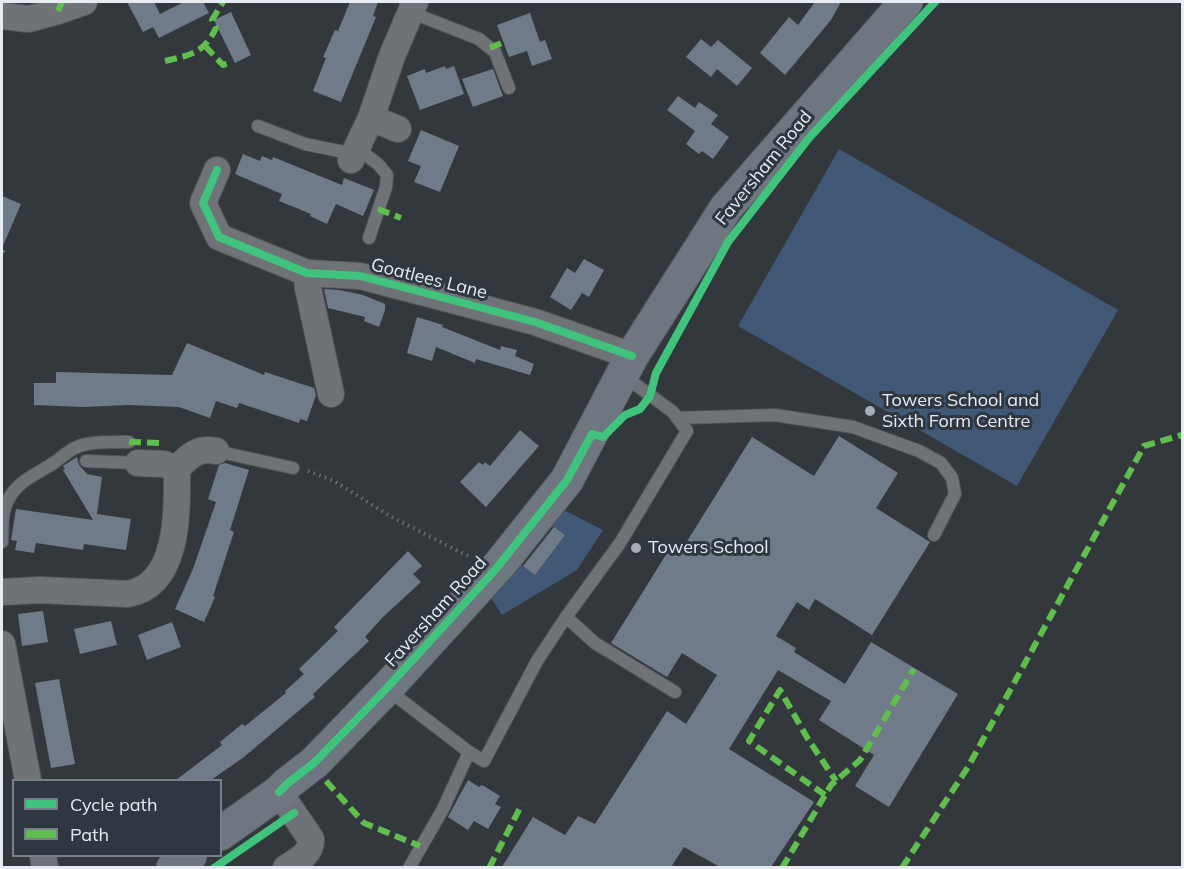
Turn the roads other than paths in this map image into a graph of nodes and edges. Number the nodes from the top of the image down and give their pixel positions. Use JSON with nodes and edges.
{"nodes":[{"id":1,"x":84,"y":2,"type":"edge"},
{"id":2,"x":906,"y":2,"type":"edge"},
{"id":3,"x":412,"y":7,"type":"edge"},
{"id":4,"x":2,"y":16,"type":"edge"},
{"id":5,"x":509,"y":88,"type":"dead end"},
{"id":6,"x":371,"y":118,"type":"junction"},
{"id":7,"x":258,"y":126,"type":"dead end"},
{"id":8,"x":398,"y":129,"type":"dead end"},
{"id":9,"x":354,"y":154,"type":"junction"},
{"id":10,"x":217,"y":170,"type":"dead end"},
{"id":11,"x":369,"y":238,"type":"dead end"},
{"id":12,"x":307,"y":273,"type":"junction"},
{"id":13,"x":627,"y":366,"type":"junction"},
{"id":14,"x":332,"y":394,"type":"dead end"},
{"id":15,"x":677,"y":418,"type":"junction"},
{"id":16,"x":216,"y":451,"type":"joint"},
{"id":17,"x":134,"y":452,"type":"junction"},
{"id":18,"x":86,"y":461,"type":"dead end"},
{"id":19,"x":293,"y":468,"type":"road end"},
{"id":20,"x":177,"y":469,"type":"junction"},
{"id":21,"x":934,"y":535,"type":"dead end"},
{"id":22,"x":2,"y":542,"type":"edge"},
{"id":23,"x":2,"y":592,"type":"edge"},
{"id":24,"x":566,"y":617,"type":"junction"},
{"id":25,"x":2,"y":644,"type":"edge"},
{"id":26,"x":386,"y":689,"type":"junction"},
{"id":27,"x":675,"y":692,"type":"dead end"},
{"id":28,"x":469,"y":752,"type":"junction"},
{"id":29,"x":28,"y":779,"type":"edge"},
{"id":30,"x":279,"y":792,"type":"junction"},
{"id":31,"x":222,"y":833,"type":"edge"},
{"id":32,"x":187,"y":857,"type":"edge"},
{"id":33,"x":173,"y":867,"type":"edge"},
{"id":34,"x":286,"y":867,"type":"edge"},
{"id":35,"x":409,"y":867,"type":"edge"}],
"edges":[{"from":1,"to":4,"type":"street"},
{"from":2,"to":13,"type":"main road","name":"Faversham Road"},
{"from":3,"to":5,"type":"lane"},
{"from":3,"to":6,"type":"street"},
{"from":6,"to":8,"type":"street"},
{"from":6,"to":9,"type":"street"},
{"from":7,"to":9,"type":"lane"},
{"from":9,"to":11,"type":"lane"},
{"from":10,"to":12,"type":"street","name":"Goatlees Lane"},
{"from":12,"to":13,"type":"street","name":"Goatlees Lane"},
{"from":12,"to":14,"type":"street"},
{"from":13,"to":15,"type":"lane"},
{"from":13,"to":26,"type":"main road","name":"Faversham Road"},
{"from":15,"to":21,"type":"lane"},
{"from":15,"to":24,"type":"lane"},
{"from":16,"to":19,"type":"lane"},
{"from":16,"to":20,"type":"street"},
{"from":17,"to":18,"type":"lane"},
{"from":17,"to":20,"type":"street"},
{"from":17,"to":22,"type":"lane"},
{"from":20,"to":23,"type":"street"},
{"from":24,"to":27,"type":"lane"},
{"from":24,"to":28,"type":"lane"},
{"from":25,"to":29,"type":"street"},
{"from":26,"to":28,"type":"lane"},
{"from":26,"to":30,"type":"main road","name":"Faversham Road"},
{"from":28,"to":35,"type":"lane"},
{"from":30,"to":31,"type":"main road","name":"Faversham Road"},
{"from":30,"to":34,"type":"street"},
{"from":32,"to":33,"type":"main road"}]}
